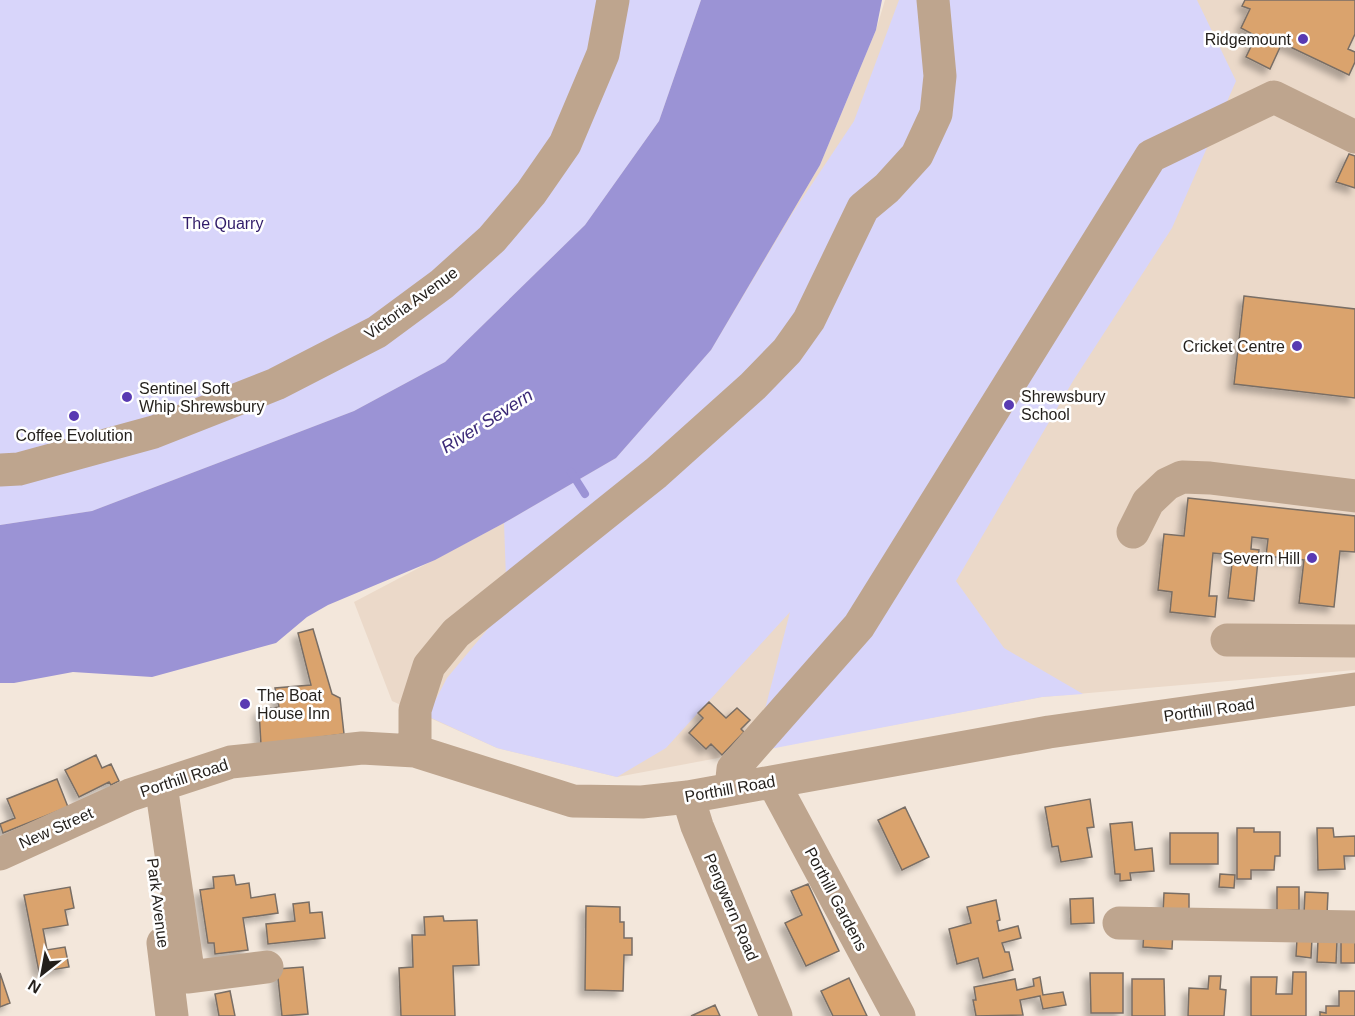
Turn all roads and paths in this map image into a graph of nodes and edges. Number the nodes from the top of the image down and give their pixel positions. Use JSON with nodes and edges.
{"nodes":[{"id":1,"x":613,"y":0,"type":"edge"},
{"id":2,"x":933,"y":0,"type":"edge"},
{"id":3,"x":1355,"y":138,"type":"edge"},
{"id":4,"x":0,"y":470,"type":"edge"},
{"id":5,"x":1355,"y":496,"type":"edge"},
{"id":6,"x":1133,"y":532,"type":"dead end"},
{"id":7,"x":1227,"y":640,"type":"dead end"},
{"id":8,"x":1355,"y":641,"type":"edge"},
{"id":9,"x":1355,"y":689,"type":"edge"},
{"id":10,"x":415,"y":751,"type":"junction"},
{"id":11,"x":773,"y":782,"type":"junction"},
{"id":12,"x":152,"y":788,"type":"junction"},
{"id":13,"x":731,"y":789,"type":"junction"},
{"id":14,"x":688,"y":797,"type":"junction"},
{"id":15,"x":113,"y":803,"type":"joint"},
{"id":16,"x":0,"y":854,"type":"edge"},
{"id":17,"x":1119,"y":923,"type":"dead end"},
{"id":18,"x":1355,"y":927,"type":"edge"},
{"id":19,"x":267,"y":967,"type":"dead end"},
{"id":20,"x":172,"y":1016,"type":"edge"},
{"id":21,"x":776,"y":1016,"type":"edge"},
{"id":22,"x":899,"y":1016,"type":"edge"}],
"edges":[{"from":1,"to":4,"type":"street","name":"Victoria Avenue"},
{"from":2,"to":10,"type":"street"},
{"from":3,"to":13,"type":"street"},
{"from":5,"to":6,"type":"street"},
{"from":7,"to":8,"type":"street"},
{"from":9,"to":11,"type":"street","name":"Porthill Road"},
{"from":10,"to":12,"type":"street","name":"Porthill Road"},
{"from":10,"to":14,"type":"street","name":"Porthill Road"},
{"from":11,"to":13,"type":"street","name":"Porthill Road"},
{"from":11,"to":22,"type":"street","name":"Porthill Gardens"},
{"from":12,"to":15,"type":"street","name":"Porthill Road"},
{"from":12,"to":19,"type":"street"},
{"from":12,"to":20,"type":"street","name":"Park Avenue"},
{"from":13,"to":14,"type":"street","name":"Porthill Road"},
{"from":14,"to":21,"type":"street","name":"Pengwern Road"},
{"from":15,"to":16,"type":"street","name":"New Street"},
{"from":17,"to":18,"type":"street"}]}
